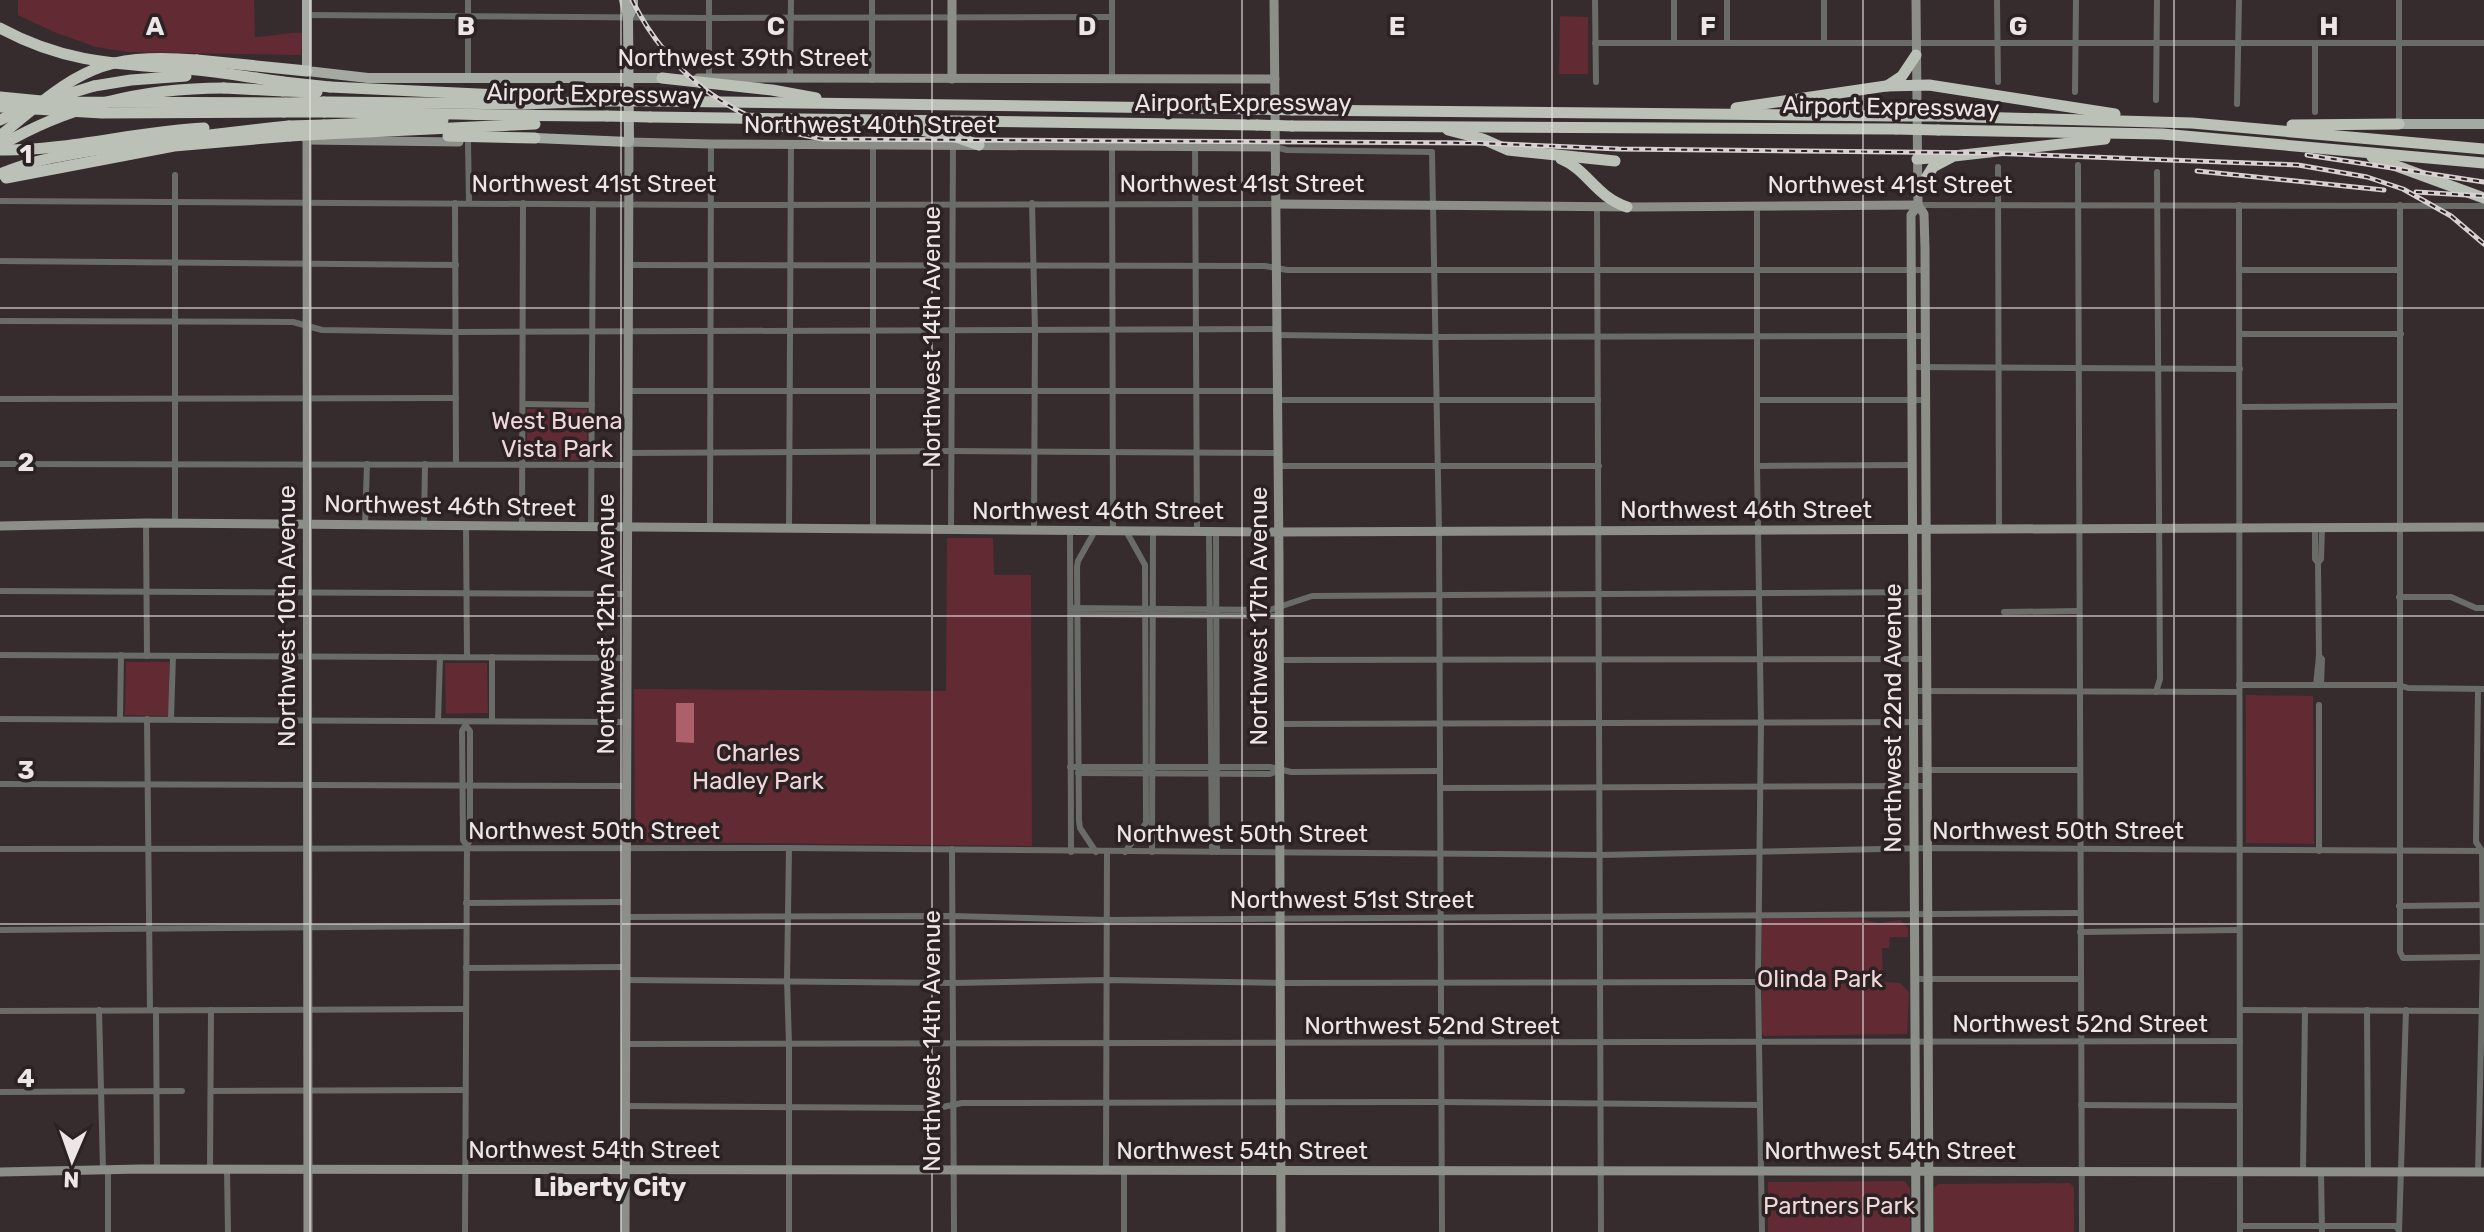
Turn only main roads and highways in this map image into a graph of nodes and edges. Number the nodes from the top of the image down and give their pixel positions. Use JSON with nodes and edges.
{"nodes":[{"id":1,"x":307,"y":0,"type":"edge"},
{"id":2,"x":624,"y":0,"type":"edge"},
{"id":3,"x":633,"y":0,"type":"edge"},
{"id":4,"x":952,"y":0,"type":"edge"},
{"id":5,"x":1274,"y":0,"type":"edge"},
{"id":6,"x":1916,"y":0,"type":"edge"},
{"id":7,"x":628,"y":17,"type":"junction"},
{"id":8,"x":0,"y":28,"type":"edge"},
{"id":9,"x":1916,"y":49,"type":"junction"},
{"id":10,"x":307,"y":71,"type":"junction"},
{"id":11,"x":629,"y":77,"type":"junction"},
{"id":12,"x":251,"y":78,"type":"junction"},
{"id":13,"x":662,"y":78,"type":"junction"},
{"id":14,"x":952,"y":79,"type":"junction"},
{"id":15,"x":1275,"y":79,"type":"junction"},
{"id":16,"x":1886,"y":86,"type":"junction"},
{"id":17,"x":1916,"y":86,"type":"junction"},
{"id":18,"x":0,"y":97,"type":"edge"},
{"id":19,"x":284,"y":97,"type":"junction"},
{"id":20,"x":581,"y":101,"type":"junction"},
{"id":21,"x":832,"y":103,"type":"junction"},
{"id":22,"x":0,"y":107,"type":"edge"},
{"id":23,"x":326,"y":109,"type":"junction"},
{"id":24,"x":1648,"y":113,"type":"junction"},
{"id":25,"x":575,"y":116,"type":"junction"},
{"id":26,"x":0,"y":120,"type":"edge"},
{"id":27,"x":2143,"y":120,"type":"junction"},
{"id":28,"x":857,"y":121,"type":"junction"},
{"id":29,"x":2399,"y":124,"type":"joint"},
{"id":30,"x":2484,"y":124,"type":"edge"},
{"id":31,"x":1428,"y":125,"type":"junction"},
{"id":32,"x":2249,"y":127,"type":"junction"},
{"id":33,"x":289,"y":131,"type":"junction"},
{"id":34,"x":347,"y":133,"type":"junction"},
{"id":35,"x":2162,"y":134,"type":"junction"},
{"id":36,"x":0,"y":136,"type":"edge"},
{"id":37,"x":535,"y":138,"type":"junction"},
{"id":38,"x":307,"y":140,"type":"junction"},
{"id":39,"x":629,"y":142,"type":"junction"},
{"id":40,"x":979,"y":145,"type":"junction"},
{"id":41,"x":1275,"y":147,"type":"junction"},
{"id":42,"x":0,"y":148,"type":"edge"},
{"id":43,"x":2484,"y":149,"type":"edge"},
{"id":44,"x":2348,"y":150,"type":"junction"},
{"id":45,"x":1545,"y":154,"type":"junction"},
{"id":46,"x":1954,"y":156,"type":"junction"},
{"id":47,"x":1917,"y":159,"type":"junction"},
{"id":48,"x":1615,"y":161,"type":"dead end"},
{"id":49,"x":2484,"y":163,"type":"edge"},
{"id":50,"x":0,"y":176,"type":"edge"},
{"id":51,"x":1918,"y":191,"type":"junction"},
{"id":52,"x":2484,"y":198,"type":"edge"},
{"id":53,"x":1276,"y":204,"type":"junction"},
{"id":54,"x":1918,"y":205,"type":"junction"},
{"id":55,"x":1627,"y":207,"type":"junction"},
{"id":56,"x":308,"y":525,"type":"junction"},
{"id":57,"x":0,"y":526,"type":"edge"},
{"id":58,"x":2484,"y":527,"type":"edge"},
{"id":59,"x":628,"y":528,"type":"junction"},
{"id":60,"x":1913,"y":530,"type":"junction"},
{"id":61,"x":1925,"y":530,"type":"junction"},
{"id":62,"x":1279,"y":532,"type":"junction"},
{"id":63,"x":307,"y":1169,"type":"junction"},
{"id":64,"x":624,"y":1170,"type":"junction"},
{"id":65,"x":0,"y":1172,"type":"edge"},
{"id":66,"x":1281,"y":1172,"type":"junction"},
{"id":67,"x":1916,"y":1172,"type":"junction"},
{"id":68,"x":1929,"y":1172,"type":"junction"},
{"id":69,"x":2481,"y":1172,"type":"edge"},
{"id":70,"x":308,"y":1232,"type":"edge"},
{"id":71,"x":625,"y":1232,"type":"edge"},
{"id":72,"x":1281,"y":1232,"type":"edge"},
{"id":73,"x":1916,"y":1232,"type":"edge"},
{"id":74,"x":1929,"y":1232,"type":"edge"}],
"edges":[{"from":1,"to":10,"type":"main road","name":"Northwest 10th Avenue"},
{"from":2,"to":7,"type":"main road","name":"Northwest 12th Avenue"},
{"from":3,"to":7,"type":"main road","name":"Northwest 12th Avenue"},
{"from":4,"to":14,"type":"main road"},
{"from":5,"to":15,"type":"main road","name":"Northwest 17th Avenue"},
{"from":6,"to":9,"type":"main road","name":"Northwest 22nd Avenue"},
{"from":7,"to":11,"type":"main road","name":"Northwest 12th Avenue"},
{"from":8,"to":12,"type":"highway"},
{"from":9,"to":16,"type":"highway"},
{"from":9,"to":17,"type":"main road","name":"Northwest 22nd Avenue"},
{"from":10,"to":11,"type":"main road","name":"Northwest 39th Street"},
{"from":10,"to":36,"type":"highway","bridge":true},
{"from":10,"to":38,"type":"main road","name":"Northwest 10th Avenue"},
{"from":11,"to":13,"type":"main road","name":"Northwest 39th Street"},
{"from":11,"to":39,"type":"main road","name":"Northwest 12th Avenue"},
{"from":12,"to":19,"type":"highway"},
{"from":12,"to":26,"type":"highway","bridge":true},
{"from":13,"to":14,"type":"main road","name":"Northwest 39th Street"},
{"from":13,"to":21,"type":"highway"},
{"from":14,"to":15,"type":"main road","name":"Northwest 39th Street"},
{"from":15,"to":41,"type":"main road","name":"Northwest 17th Avenue"},
{"from":16,"to":17,"type":"highway"},
{"from":16,"to":24,"type":"highway"},
{"from":17,"to":27,"type":"highway"},
{"from":17,"to":47,"type":"main road","name":"Northwest 22nd Avenue"},
{"from":18,"to":19,"type":"highway","name":"Airport Expressway"},
{"from":19,"to":22,"type":"highway","name":"Airport Expressway"},
{"from":19,"to":23,"type":"highway","bridge":true},
{"from":19,"to":23,"type":"highway","name":"Airport Expressway","bridge":true},
{"from":19,"to":42,"type":"highway","bridge":true},
{"from":20,"to":21,"type":"highway","name":"Airport Expressway","bridge":true},
{"from":20,"to":23,"type":"highway","name":"Airport Expressway"},
{"from":20,"to":23,"type":"highway"},
{"from":21,"to":24,"type":"highway","name":"Airport Expressway","bridge":true},
{"from":23,"to":25,"type":"highway","name":"Airport Expressway"},
{"from":23,"to":33,"type":"highway","bridge":true},
{"from":23,"to":34,"type":"highway"},
{"from":24,"to":27,"type":"highway","name":"Airport Expressway","bridge":true},
{"from":25,"to":28,"type":"highway","name":"Airport Expressway","bridge":true},
{"from":25,"to":34,"type":"highway"},
{"from":27,"to":32,"type":"highway","name":"Airport Expressway"},
{"from":28,"to":31,"type":"highway","name":"Airport Expressway","bridge":true},
{"from":28,"to":40,"type":"highway"},
{"from":29,"to":30,"type":"main road"},
{"from":29,"to":32,"type":"highway"},
{"from":31,"to":35,"type":"highway","name":"Airport Expressway","bridge":true},
{"from":31,"to":45,"type":"highway"},
{"from":32,"to":43,"type":"highway","name":"Airport Expressway"},
{"from":33,"to":42,"type":"highway"},
{"from":33,"to":50,"type":"highway"},
{"from":33,"to":50,"type":"highway"},
{"from":34,"to":37,"type":"highway"},
{"from":35,"to":44,"type":"highway","name":"Airport Expressway"},
{"from":35,"to":46,"type":"highway"},
{"from":37,"to":38,"type":"main road","name":"Northwest 40th Street"},
{"from":37,"to":39,"type":"main road","name":"Northwest 40th Street"},
{"from":38,"to":56,"type":"main road","name":"Northwest 10th Avenue"},
{"from":39,"to":40,"type":"main road","name":"Northwest 40th Street"},
{"from":39,"to":59,"type":"main road","name":"Northwest 12th Avenue"},
{"from":40,"to":41,"type":"main road","name":"Northwest 40th Street"},
{"from":41,"to":53,"type":"main road","name":"Northwest 17th Avenue"},
{"from":44,"to":49,"type":"highway","name":"Airport Expressway"},
{"from":44,"to":52,"type":"highway"},
{"from":45,"to":48,"type":"highway"},
{"from":45,"to":55,"type":"highway"},
{"from":46,"to":47,"type":"highway"},
{"from":46,"to":51,"type":"highway"},
{"from":47,"to":51,"type":"main road","name":"Northwest 22nd Avenue"},
{"from":51,"to":54,"type":"main road","name":"Northwest 22nd Avenue"},
{"from":53,"to":55,"type":"main road","name":"Northwest 41st Street"},
{"from":53,"to":62,"type":"main road","name":"Northwest 17th Avenue"},
{"from":54,"to":55,"type":"main road","name":"Northwest 41st Street"},
{"from":54,"to":60,"type":"main road","name":"Northwest 22nd Avenue"},
{"from":54,"to":61,"type":"main road","name":"Northwest 22nd Avenue"},
{"from":56,"to":57,"type":"main road","name":"Northwest 46th Street"},
{"from":56,"to":59,"type":"main road","name":"Northwest 46th Street"},
{"from":56,"to":63,"type":"main road","name":"Northwest 10th Avenue"},
{"from":58,"to":61,"type":"main road","name":"Northwest 46th Street"},
{"from":59,"to":62,"type":"main road","name":"Northwest 46th Street"},
{"from":59,"to":64,"type":"main road","name":"Northwest 12th Avenue"},
{"from":60,"to":61,"type":"main road","name":"Northwest 46th Street"},
{"from":60,"to":62,"type":"main road","name":"Northwest 46th Street"},
{"from":60,"to":67,"type":"main road","name":"Northwest 22nd Avenue"},
{"from":61,"to":68,"type":"main road","name":"Northwest 22nd Avenue"},
{"from":62,"to":66,"type":"main road","name":"Northwest 17th Avenue"},
{"from":63,"to":64,"type":"main road","name":"Northwest 54th Street"},
{"from":63,"to":65,"type":"main road","name":"Northwest 54th Street"},
{"from":63,"to":70,"type":"main road","name":"Northwest 10th Avenue"},
{"from":64,"to":66,"type":"main road","name":"Northwest 54th Street"},
{"from":64,"to":71,"type":"main road","name":"Northwest 12th Avenue"},
{"from":66,"to":67,"type":"main road","name":"Northwest 54th Street"},
{"from":66,"to":72,"type":"main road","name":"Northwest 17th Avenue"},
{"from":67,"to":68,"type":"main road","name":"Northwest 54th Street"},
{"from":67,"to":73,"type":"main road","name":"Northwest 22nd Avenue"},
{"from":68,"to":69,"type":"main road","name":"Northwest 54th Street"},
{"from":68,"to":74,"type":"main road","name":"Northwest 22nd Avenue"}]}
